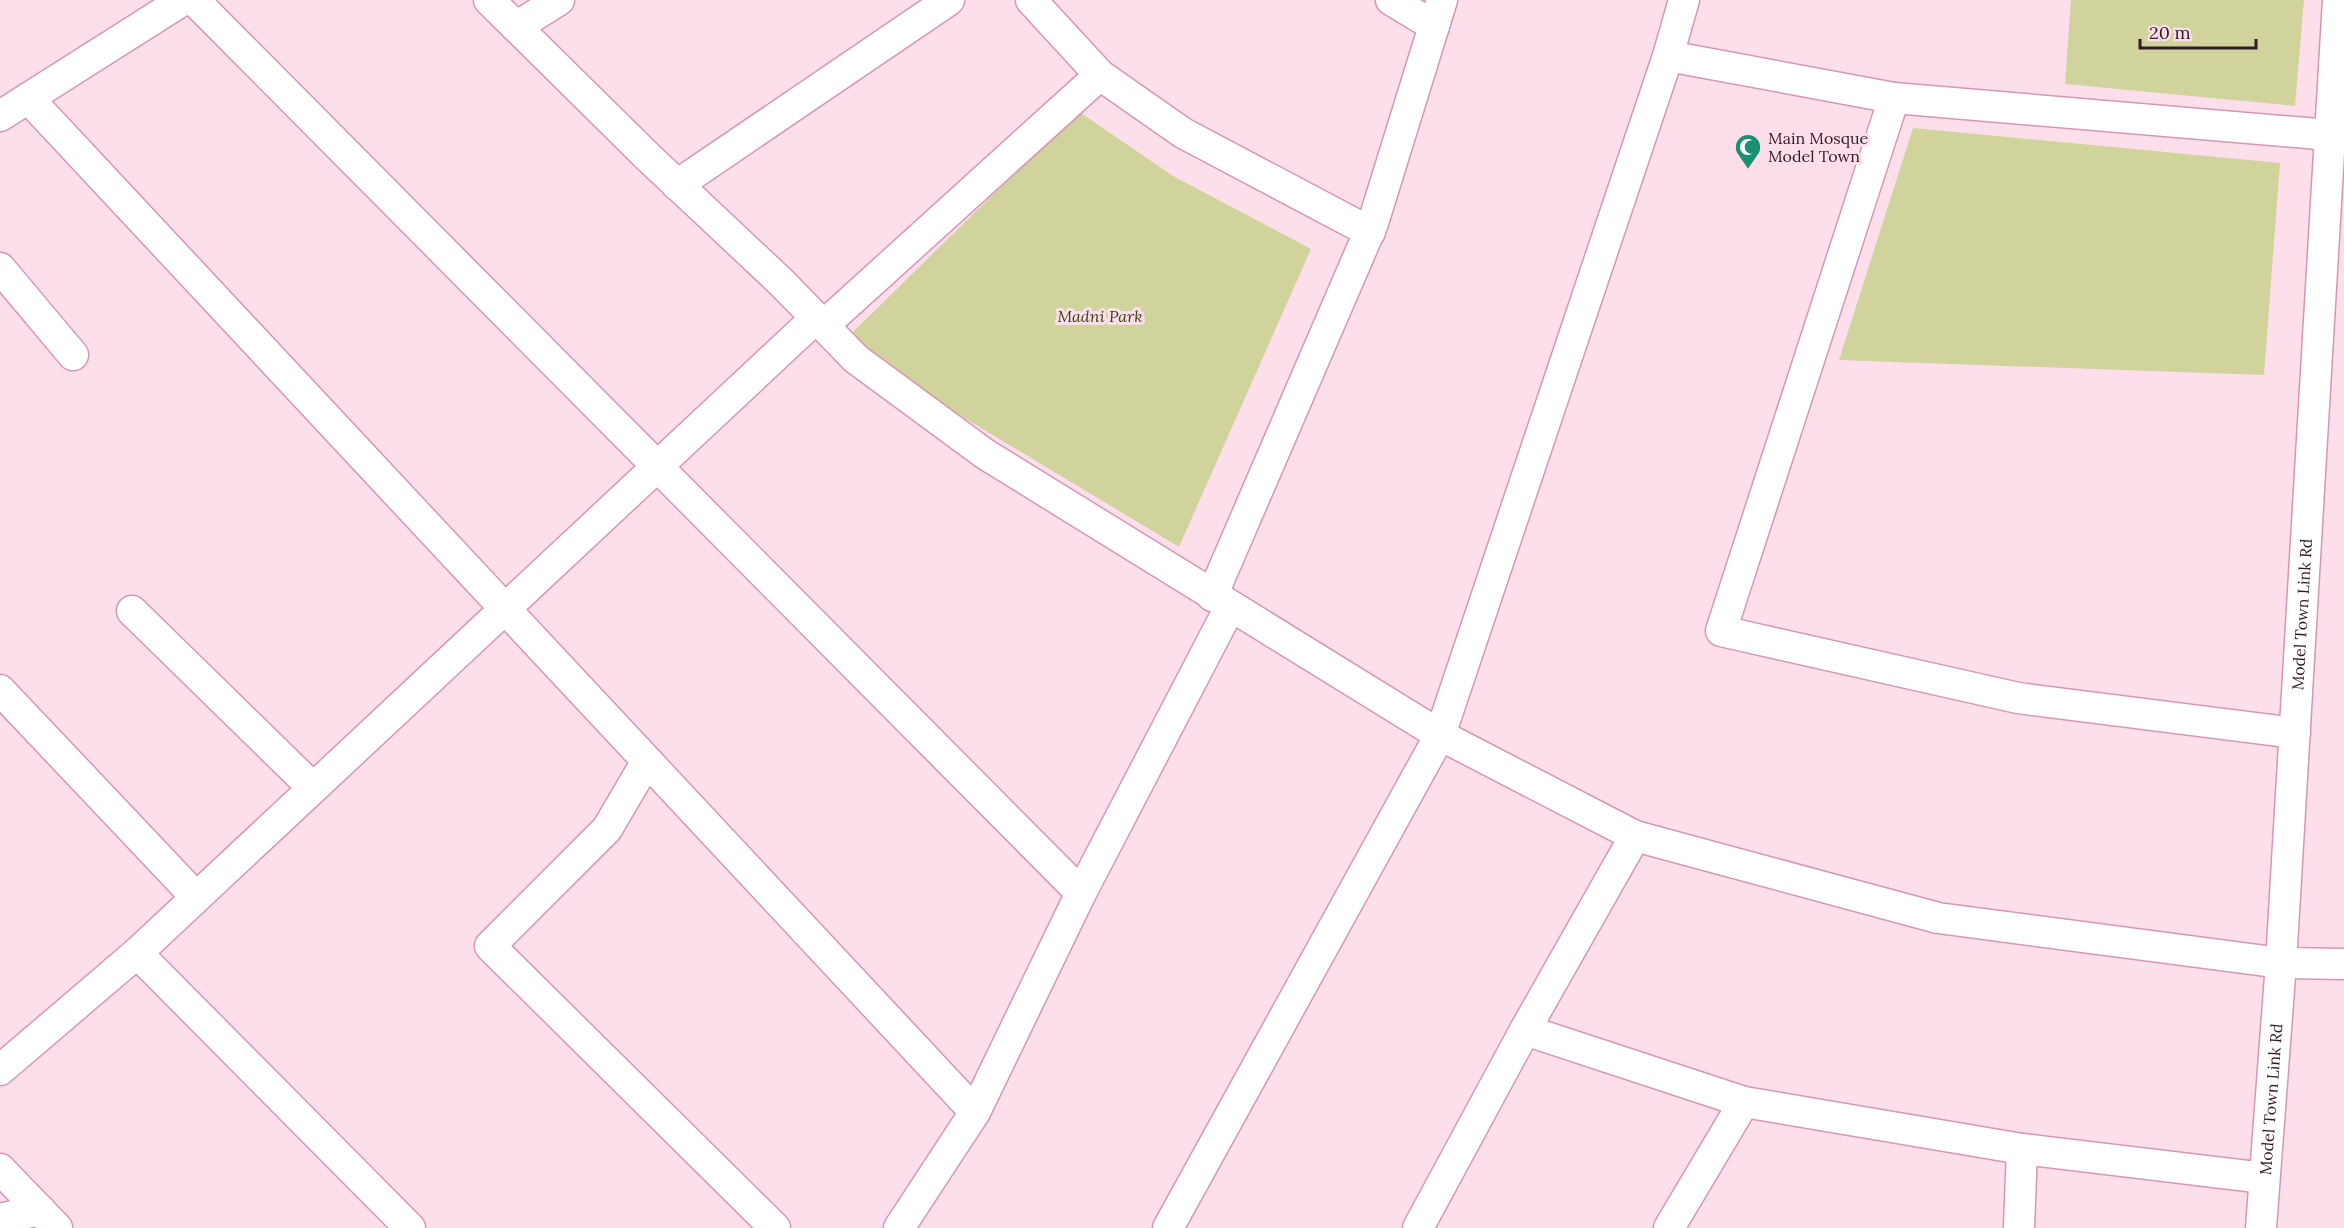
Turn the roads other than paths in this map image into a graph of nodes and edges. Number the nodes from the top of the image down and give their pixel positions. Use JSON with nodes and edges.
{"nodes":[{"id":1,"x":183,"y":0,"type":"edge"},
{"id":2,"x":194,"y":0,"type":"edge"},
{"id":3,"x":489,"y":0,"type":"edge"},
{"id":4,"x":559,"y":0,"type":"edge"},
{"id":5,"x":949,"y":0,"type":"edge"},
{"id":6,"x":1031,"y":0,"type":"edge"},
{"id":7,"x":1391,"y":0,"type":"edge"},
{"id":8,"x":1684,"y":0,"type":"edge"},
{"id":9,"x":2338,"y":0,"type":"edge"},
{"id":10,"x":1438,"y":13,"type":"edge"},
{"id":11,"x":516,"y":27,"type":"junction"},
{"id":12,"x":1668,"y":56,"type":"junction"},
{"id":13,"x":1100,"y":75,"type":"junction"},
{"id":14,"x":28,"y":98,"type":"junction"},
{"id":15,"x":1894,"y":98,"type":"junction"},
{"id":16,"x":0,"y":116,"type":"edge"},
{"id":17,"x":2330,"y":135,"type":"junction"},
{"id":18,"x":677,"y":185,"type":"junction"},
{"id":19,"x":1370,"y":232,"type":"junction"},
{"id":20,"x":0,"y":268,"type":"edge"},
{"id":21,"x":820,"y":322,"type":"junction"},
{"id":22,"x":73,"y":355,"type":"dead end"},
{"id":23,"x":657,"y":466,"type":"junction"},
{"id":24,"x":1221,"y":602,"type":"junction"},
{"id":25,"x":505,"y":608,"type":"junction"},
{"id":26,"x":132,"y":611,"type":"dead end"},
{"id":27,"x":0,"y":690,"type":"edge"},
{"id":28,"x":2295,"y":733,"type":"junction"},
{"id":29,"x":1440,"y":735,"type":"junction"},
{"id":30,"x":647,"y":761,"type":"junction"},
{"id":31,"x":312,"y":787,"type":"junction"},
{"id":32,"x":1635,"y":836,"type":"junction"},
{"id":33,"x":1081,"y":893,"type":"junction"},
{"id":34,"x":196,"y":897,"type":"junction"},
{"id":35,"x":137,"y":953,"type":"junction"},
{"id":36,"x":2281,"y":963,"type":"junction"},
{"id":37,"x":2344,"y":964,"type":"edge"},
{"id":38,"x":1525,"y":1030,"type":"junction"},
{"id":39,"x":0,"y":1070,"type":"edge"},
{"id":40,"x":1744,"y":1102,"type":"junction"},
{"id":41,"x":975,"y":1112,"type":"junction"},
{"id":42,"x":2022,"y":1149,"type":"junction"},
{"id":43,"x":0,"y":1169,"type":"edge"},
{"id":44,"x":2264,"y":1178,"type":"junction"},
{"id":45,"x":0,"y":1219,"type":"edge"},
{"id":46,"x":49,"y":1219,"type":"edge"},
{"id":47,"x":411,"y":1228,"type":"edge"},
{"id":48,"x":775,"y":1228,"type":"edge"},
{"id":49,"x":899,"y":1228,"type":"edge"},
{"id":50,"x":1168,"y":1228,"type":"edge"},
{"id":51,"x":1418,"y":1228,"type":"edge"},
{"id":52,"x":1669,"y":1228,"type":"edge"},
{"id":53,"x":2019,"y":1228,"type":"edge"},
{"id":54,"x":2261,"y":1228,"type":"edge"}],
"edges":[{"from":1,"to":14,"type":"street"},
{"from":2,"to":23,"type":"street"},
{"from":3,"to":11,"type":"street"},
{"from":4,"to":11,"type":"street"},
{"from":5,"to":18,"type":"street"},
{"from":6,"to":13,"type":"street"},
{"from":7,"to":10,"type":"street"},
{"from":8,"to":12,"type":"street"},
{"from":9,"to":17,"type":"street","name":"Model Town Link Rd"},
{"from":10,"to":19,"type":"street"},
{"from":11,"to":18,"type":"street"},
{"from":12,"to":15,"type":"street"},
{"from":12,"to":29,"type":"street"},
{"from":13,"to":19,"type":"street"},
{"from":13,"to":21,"type":"street"},
{"from":14,"to":16,"type":"street"},
{"from":14,"to":25,"type":"street"},
{"from":15,"to":17,"type":"street"},
{"from":15,"to":28,"type":"street"},
{"from":17,"to":28,"type":"street","name":"Model Town Link Rd"},
{"from":18,"to":21,"type":"street"},
{"from":19,"to":24,"type":"street"},
{"from":20,"to":22,"type":"street"},
{"from":21,"to":23,"type":"street"},
{"from":21,"to":24,"type":"street"},
{"from":23,"to":25,"type":"street"},
{"from":23,"to":33,"type":"street"},
{"from":24,"to":29,"type":"street"},
{"from":24,"to":33,"type":"street"},
{"from":25,"to":30,"type":"street"},
{"from":25,"to":31,"type":"street"},
{"from":26,"to":31,"type":"street"},
{"from":27,"to":34,"type":"street"},
{"from":28,"to":36,"type":"street","name":"Model Town Link Rd"},
{"from":29,"to":32,"type":"street"},
{"from":29,"to":50,"type":"street"},
{"from":30,"to":41,"type":"street"},
{"from":30,"to":48,"type":"street"},
{"from":31,"to":34,"type":"street"},
{"from":32,"to":36,"type":"street"},
{"from":32,"to":38,"type":"street"},
{"from":33,"to":41,"type":"street"},
{"from":34,"to":35,"type":"street"},
{"from":35,"to":39,"type":"street"},
{"from":35,"to":47,"type":"street"},
{"from":36,"to":37,"type":"street"},
{"from":36,"to":44,"type":"street","name":"Model Town Link Rd"},
{"from":38,"to":40,"type":"street"},
{"from":38,"to":51,"type":"street"},
{"from":40,"to":42,"type":"street"},
{"from":40,"to":52,"type":"street"},
{"from":41,"to":49,"type":"street"},
{"from":42,"to":44,"type":"street"},
{"from":42,"to":53,"type":"street"},
{"from":43,"to":46,"type":"street"},
{"from":44,"to":54,"type":"street","name":"Model Town Link Rd"},
{"from":45,"to":46,"type":"street"}]}
